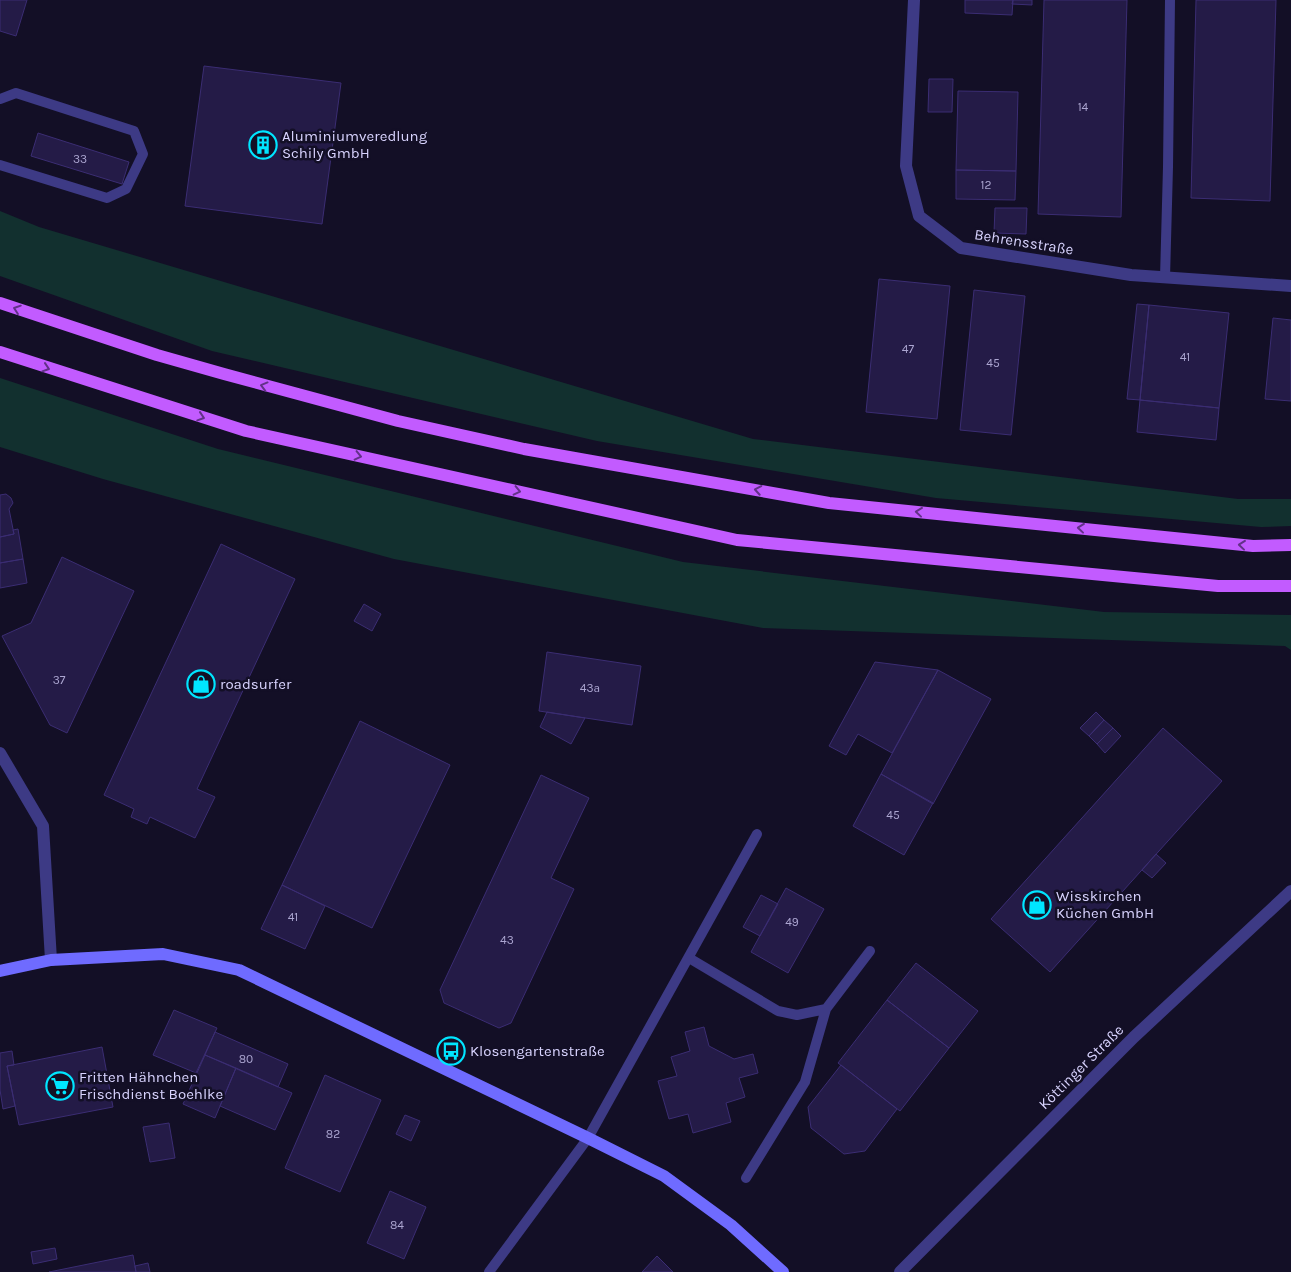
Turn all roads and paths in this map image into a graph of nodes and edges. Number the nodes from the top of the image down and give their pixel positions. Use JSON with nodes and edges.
{"nodes":[{"id":1,"x":914,"y":0,"type":"edge"},
{"id":2,"x":1170,"y":0,"type":"edge"},
{"id":3,"x":0,"y":99,"type":"edge"},
{"id":4,"x":0,"y":165,"type":"edge"},
{"id":5,"x":1165,"y":278,"type":"junction"},
{"id":6,"x":1291,"y":286,"type":"edge"},
{"id":7,"x":0,"y":303,"type":"edge"},
{"id":8,"x":0,"y":352,"type":"edge"},
{"id":9,"x":1291,"y":545,"type":"edge"},
{"id":10,"x":1291,"y":586,"type":"edge"},
{"id":11,"x":0,"y":753,"type":"edge"},
{"id":12,"x":757,"y":834,"type":"dead end"},
{"id":13,"x":1291,"y":891,"type":"edge"},
{"id":14,"x":870,"y":951,"type":"dead end"},
{"id":15,"x":688,"y":958,"type":"junction"},
{"id":16,"x":51,"y":960,"type":"junction"},
{"id":17,"x":0,"y":971,"type":"edge"},
{"id":18,"x":826,"y":1009,"type":"junction"},
{"id":19,"x":588,"y":1138,"type":"junction"},
{"id":20,"x":746,"y":1178,"type":"dead end"},
{"id":21,"x":490,"y":1272,"type":"edge"},
{"id":22,"x":783,"y":1272,"type":"edge"},
{"id":23,"x":900,"y":1272,"type":"edge"}],
"edges":[{"from":1,"to":5,"type":"street","name":"Behrensstraße"},
{"from":2,"to":5,"type":"lane"},
{"from":3,"to":4,"type":"lane"},
{"from":5,"to":6,"type":"street","name":"Behrensstraße"},
{"from":9,"to":7,"type":"main road","one_way":true},
{"from":8,"to":10,"type":"main road","one_way":true},
{"from":11,"to":16,"type":"street"},
{"from":12,"to":15,"type":"lane"},
{"from":13,"to":23,"type":"street","name":"Köttinger Straße"},
{"from":14,"to":18,"type":"lane"},
{"from":15,"to":18,"type":"lane"},
{"from":15,"to":19,"type":"lane"},
{"from":16,"to":17,"type":"main road"},
{"from":16,"to":19,"type":"main road"},
{"from":18,"to":20,"type":"lane"},
{"from":19,"to":21,"type":"lane"},
{"from":19,"to":22,"type":"main road"}]}
